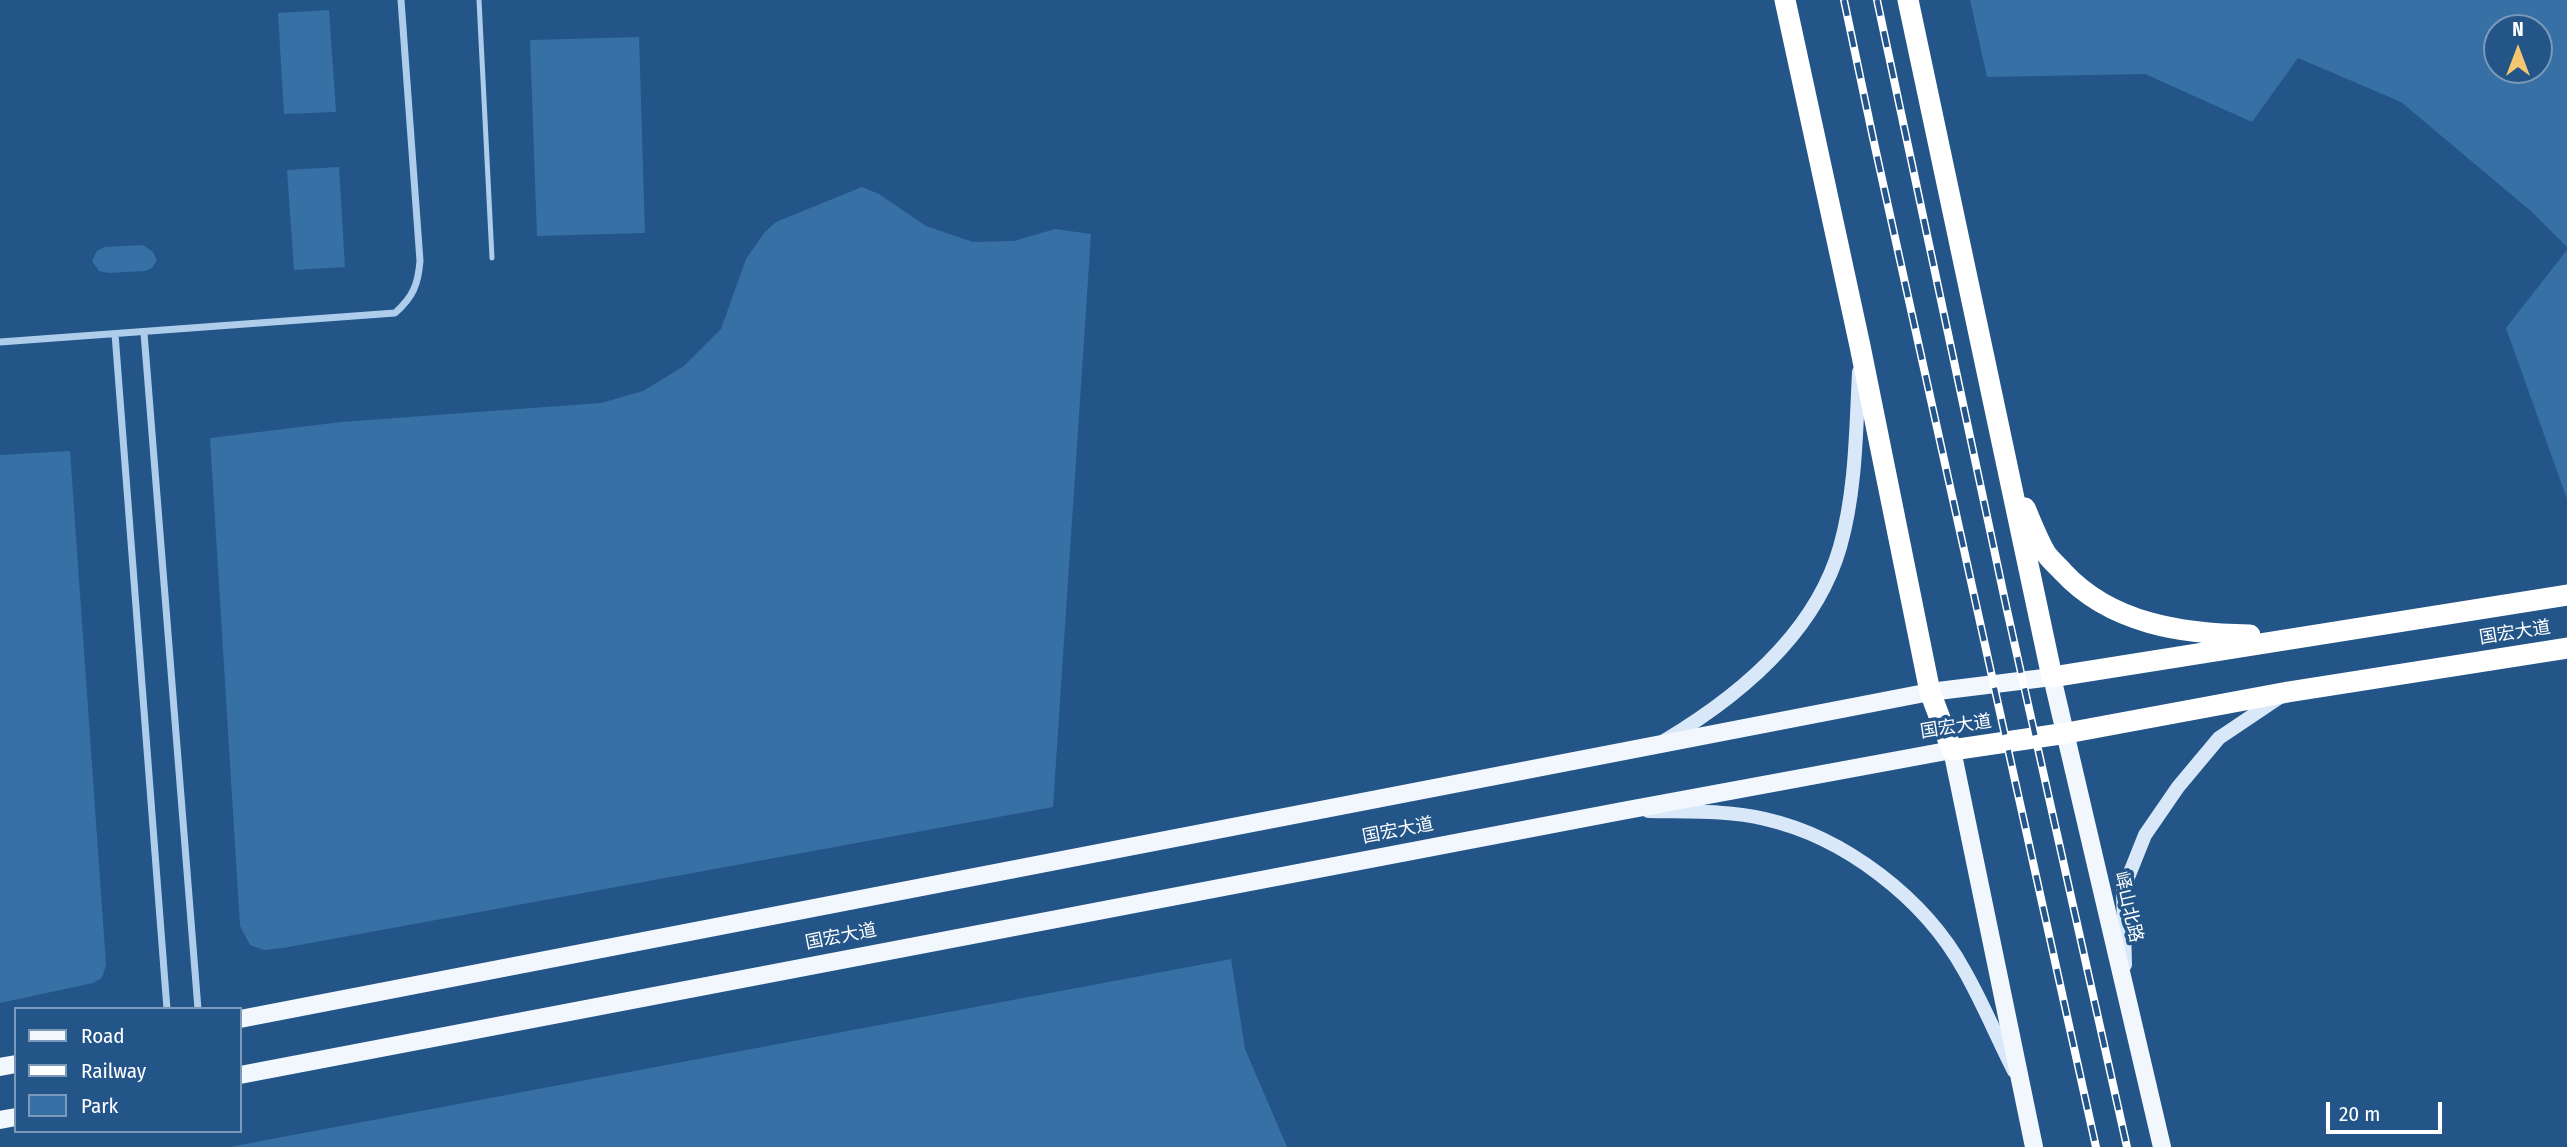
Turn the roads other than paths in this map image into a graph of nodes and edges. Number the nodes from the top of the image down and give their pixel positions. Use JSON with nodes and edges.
{"nodes":[{"id":1,"x":401,"y":0,"type":"edge"},
{"id":2,"x":479,"y":0,"type":"edge"},
{"id":3,"x":1786,"y":0,"type":"edge"},
{"id":4,"x":1908,"y":0,"type":"edge"},
{"id":5,"x":492,"y":257,"type":"dead end"},
{"id":6,"x":144,"y":333,"type":"junction"},
{"id":7,"x":115,"y":334,"type":"junction"},
{"id":8,"x":0,"y":342,"type":"edge"},
{"id":9,"x":1860,"y":346,"type":"junction"},
{"id":10,"x":2008,"y":471,"type":"junction"},
{"id":11,"x":2567,"y":595,"type":"edge"},
{"id":12,"x":2301,"y":636,"type":"junction"},
{"id":13,"x":2567,"y":648,"type":"edge"},
{"id":14,"x":2052,"y":677,"type":"junction"},
{"id":15,"x":1930,"y":692,"type":"junction"},
{"id":16,"x":2288,"y":692,"type":"junction"},
{"id":17,"x":2067,"y":733,"type":"junction"},
{"id":18,"x":1657,"y":745,"type":"junction"},
{"id":19,"x":1952,"y":750,"type":"junction"},
{"id":20,"x":1622,"y":811,"type":"junction"},
{"id":21,"x":2125,"y":987,"type":"junction"},
{"id":22,"x":167,"y":1007,"type":"edge"},
{"id":23,"x":198,"y":1007,"type":"edge"},
{"id":24,"x":242,"y":1019,"type":"edge"},
{"id":25,"x":242,"y":1075,"type":"edge"},
{"id":26,"x":2020,"y":1084,"type":"junction"},
{"id":27,"x":2034,"y":1147,"type":"edge"},
{"id":28,"x":2162,"y":1147,"type":"edge"}],
"edges":[{"from":1,"to":6,"type":"street"},
{"from":2,"to":5,"type":"lane"},
{"from":3,"to":9,"type":"highway"},
{"from":4,"to":10,"type":"highway"},
{"from":6,"to":7,"type":"street"},
{"from":6,"to":23,"type":"street"},
{"from":7,"to":8,"type":"street"},
{"from":7,"to":22,"type":"street"},
{"from":9,"to":15,"type":"highway"},
{"from":9,"to":18,"type":"main road"},
{"from":10,"to":12,"type":"highway"},
{"from":10,"to":14,"type":"highway"},
{"from":11,"to":12,"type":"highway","name":"国宏大道"},
{"from":12,"to":14,"type":"highway","name":"国宏大道"},
{"from":13,"to":16,"type":"highway","name":"国宏大道"},
{"from":14,"to":15,"type":"main road","name":"国宏大道"},
{"from":14,"to":17,"type":"main road","name":"峄山北路"},
{"from":15,"to":18,"type":"main road","name":"国宏大道"},
{"from":15,"to":19,"type":"highway"},
{"from":16,"to":17,"type":"highway","name":"国宏大道"},
{"from":16,"to":21,"type":"main road"},
{"from":17,"to":19,"type":"highway","name":"国宏大道"},
{"from":17,"to":21,"type":"main road","name":"峄山北路"},
{"from":18,"to":24,"type":"main road","name":"国宏大道"},
{"from":19,"to":20,"type":"main road","name":"国宏大道"},
{"from":19,"to":26,"type":"main road"},
{"from":20,"to":25,"type":"main road","name":"国宏大道"},
{"from":20,"to":26,"type":"main road"},
{"from":21,"to":28,"type":"main road","name":"峄山北路"},
{"from":26,"to":27,"type":"main road"}]}
